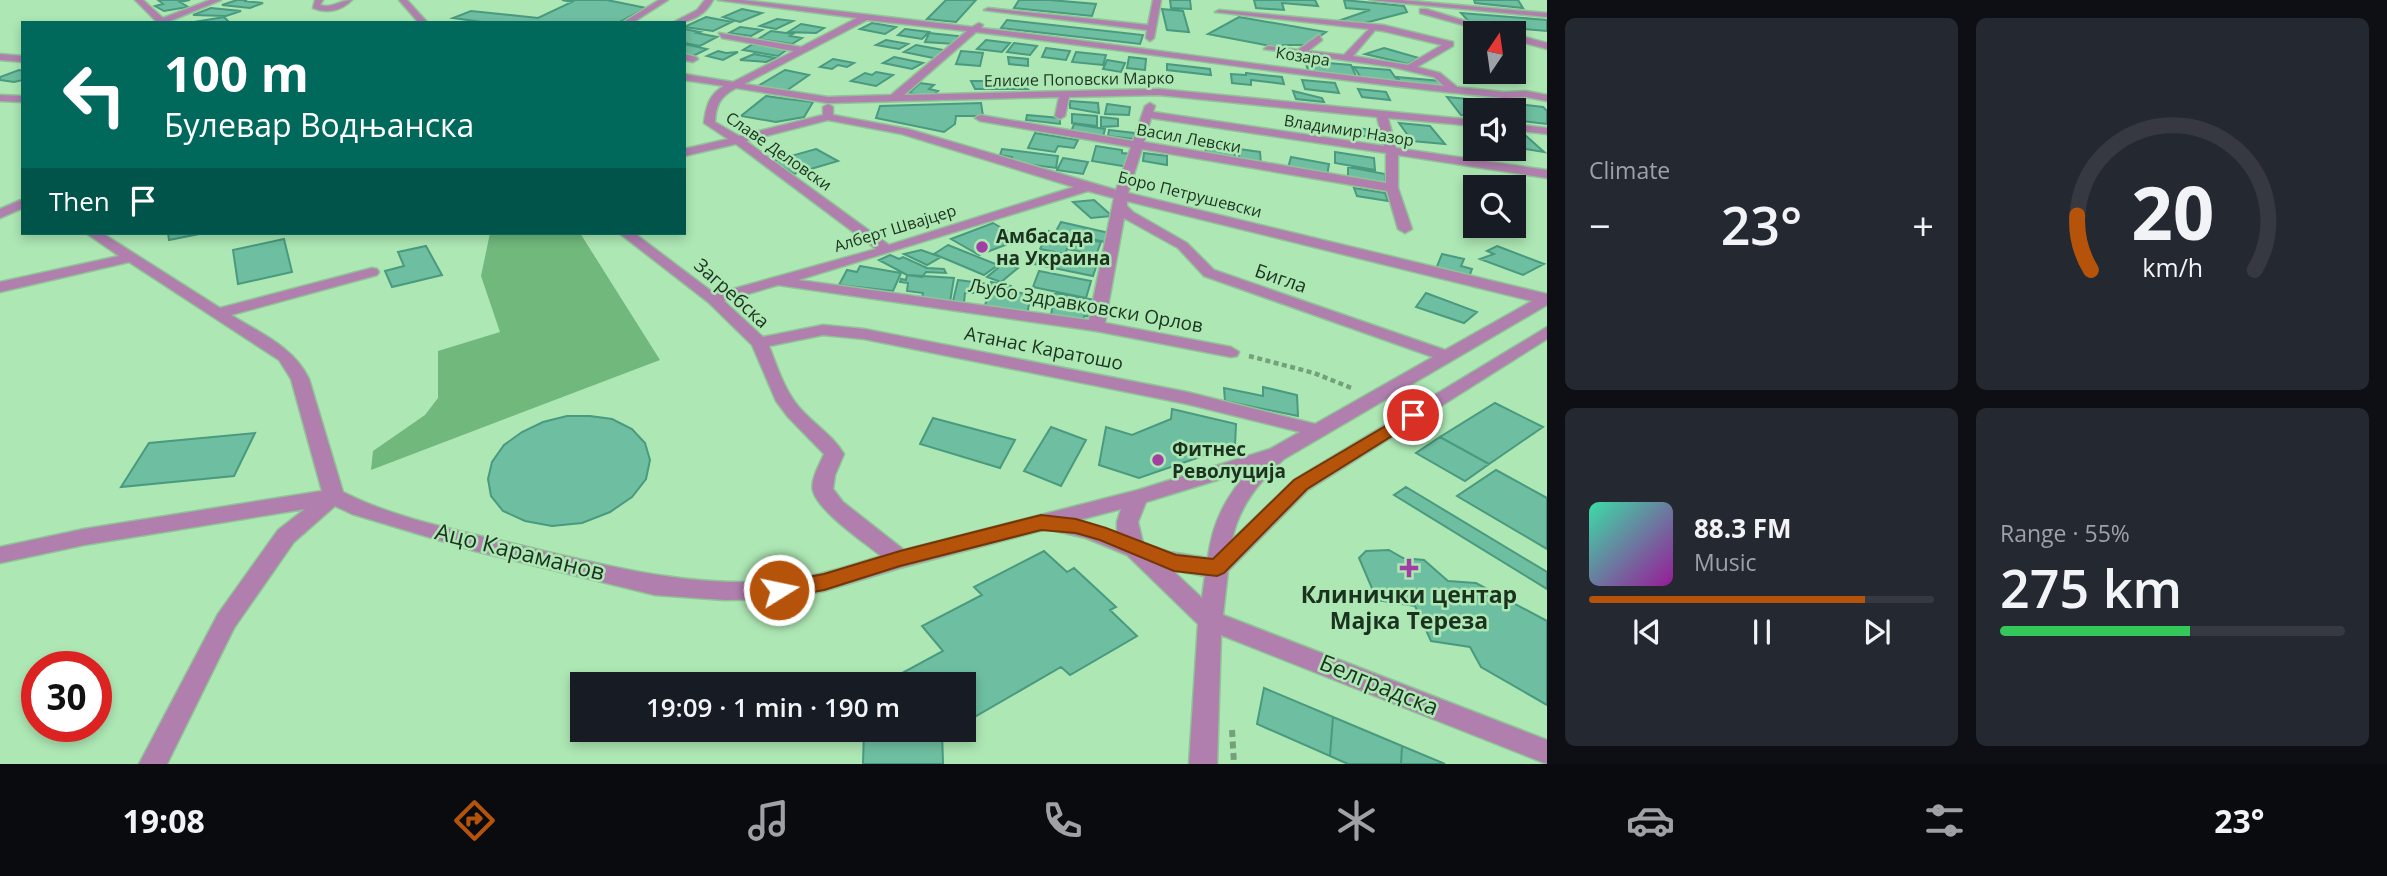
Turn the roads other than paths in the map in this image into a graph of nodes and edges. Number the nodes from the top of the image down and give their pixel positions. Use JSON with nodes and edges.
{"nodes":[{"id":1,"x":139,"y":0,"type":"edge"},
{"id":2,"x":217,"y":0,"type":"edge"},
{"id":3,"x":319,"y":0,"type":"edge"},
{"id":4,"x":348,"y":0,"type":"edge"},
{"id":5,"x":403,"y":0,"type":"edge"},
{"id":6,"x":664,"y":0,"type":"edge"},
{"id":7,"x":709,"y":0,"type":"edge"},
{"id":8,"x":722,"y":0,"type":"edge"},
{"id":9,"x":995,"y":0,"type":"edge"},
{"id":10,"x":1157,"y":0,"type":"edge"},
{"id":11,"x":1374,"y":0,"type":"edge"},
{"id":12,"x":1430,"y":2,"type":"edge"},
{"id":13,"x":1409,"y":3,"type":"junction"},
{"id":14,"x":988,"y":10,"type":"junction"},
{"id":15,"x":1219,"y":12,"type":"dead end"},
{"id":16,"x":1547,"y":15,"type":"edge"},
{"id":17,"x":866,"y":17,"type":"junction"},
{"id":18,"x":158,"y":21,"type":"edge"},
{"id":19,"x":162,"y":21,"type":"edge"},
{"id":20,"x":422,"y":21,"type":"edge"},
{"id":21,"x":629,"y":21,"type":"edge"},
{"id":22,"x":680,"y":21,"type":"edge"},
{"id":23,"x":1463,"y":23,"type":"edge"},
{"id":24,"x":1153,"y":28,"type":"junction"},
{"id":25,"x":976,"y":30,"type":"junction"},
{"id":26,"x":1372,"y":32,"type":"dead end"},
{"id":27,"x":722,"y":35,"type":"dead end"},
{"id":28,"x":1319,"y":38,"type":"dead end"},
{"id":29,"x":1526,"y":40,"type":"edge"},
{"id":30,"x":1547,"y":46,"type":"edge"},
{"id":31,"x":1268,"y":49,"type":"dead end"},
{"id":32,"x":803,"y":50,"type":"junction"},
{"id":33,"x":1147,"y":50,"type":"junction"},
{"id":34,"x":1300,"y":53,"type":"junction"},
{"id":35,"x":0,"y":57,"type":"edge"},
{"id":36,"x":21,"y":59,"type":"edge"},
{"id":37,"x":1346,"y":59,"type":"junction"},
{"id":38,"x":1409,"y":68,"type":"junction"},
{"id":39,"x":686,"y":77,"type":"edge"},
{"id":40,"x":1547,"y":83,"type":"edge"},
{"id":41,"x":735,"y":85,"type":"junction"},
{"id":42,"x":1455,"y":91,"type":"junction"},
{"id":43,"x":1159,"y":92,"type":"junction"},
{"id":44,"x":1065,"y":94,"type":"junction"},
{"id":45,"x":1526,"y":94,"type":"junction"},
{"id":46,"x":0,"y":98,"type":"edge"},
{"id":47,"x":1547,"y":98,"type":"edge"},
{"id":48,"x":21,"y":99,"type":"edge"},
{"id":49,"x":828,"y":100,"type":"junction"},
{"id":50,"x":892,"y":100,"type":"junction"},
{"id":51,"x":1381,"y":113,"type":"junction"},
{"id":52,"x":1147,"y":114,"type":"junction"},
{"id":53,"x":1060,"y":116,"type":"dead end"},
{"id":54,"x":828,"y":117,"type":"junction"},
{"id":55,"x":980,"y":118,"type":"dead end"},
{"id":56,"x":1463,"y":122,"type":"edge"},
{"id":57,"x":1526,"y":128,"type":"edge"},
{"id":58,"x":1547,"y":131,"type":"edge"},
{"id":59,"x":738,"y":140,"type":"junction"},
{"id":60,"x":1138,"y":145,"type":"junction"},
{"id":61,"x":686,"y":153,"type":"edge"},
{"id":62,"x":1392,"y":153,"type":"junction"},
{"id":63,"x":1547,"y":174,"type":"edge"},
{"id":64,"x":1087,"y":187,"type":"junction"},
{"id":65,"x":1392,"y":188,"type":"junction"},
{"id":66,"x":0,"y":198,"type":"edge"},
{"id":67,"x":21,"y":200,"type":"edge"},
{"id":68,"x":21,"y":201,"type":"edge"},
{"id":69,"x":1120,"y":201,"type":"junction"},
{"id":70,"x":0,"y":214,"type":"edge"},
{"id":71,"x":1405,"y":229,"type":"dead end"},
{"id":72,"x":96,"y":235,"type":"edge"},
{"id":73,"x":629,"y":235,"type":"edge"},
{"id":74,"x":887,"y":250,"type":"junction"},
{"id":75,"x":132,"y":257,"type":"junction"},
{"id":76,"x":372,"y":272,"type":"dead end"},
{"id":77,"x":782,"y":282,"type":"junction"},
{"id":78,"x":0,"y":286,"type":"edge"},
{"id":79,"x":713,"y":299,"type":"junction"},
{"id":80,"x":1546,"y":300,"type":"edge"},
{"id":81,"x":219,"y":313,"type":"junction"},
{"id":82,"x":1096,"y":326,"type":"junction"},
{"id":83,"x":1547,"y":332,"type":"edge"},
{"id":84,"x":759,"y":343,"type":"junction"},
{"id":85,"x":1231,"y":352,"type":"road end"},
{"id":86,"x":1448,"y":357,"type":"junction"},
{"id":87,"x":1319,"y":431,"type":"junction"},
{"id":88,"x":1277,"y":454,"type":"junction"},
{"id":89,"x":334,"y":496,"type":"junction"},
{"id":90,"x":1139,"y":497,"type":"junction"},
{"id":91,"x":1041,"y":522,"type":"junction"},
{"id":92,"x":1135,"y":548,"type":"junction"},
{"id":93,"x":0,"y":555,"type":"edge"},
{"id":94,"x":900,"y":559,"type":"junction"},
{"id":95,"x":1217,"y":568,"type":"junction"},
{"id":96,"x":1210,"y":620,"type":"junction"},
{"id":97,"x":1547,"y":753,"type":"edge"},
{"id":98,"x":153,"y":764,"type":"edge"},
{"id":99,"x":1203,"y":764,"type":"edge"}],
"edges":[{"from":1,"to":18,"type":"street"},
{"from":2,"to":19,"type":"street"},
{"from":3,"to":4,"type":"street"},
{"from":5,"to":20,"type":"street"},
{"from":6,"to":21,"type":"street"},
{"from":7,"to":22,"type":"street"},
{"from":8,"to":17,"type":"street","name":"Козара"},
{"from":9,"to":14,"type":"street"},
{"from":10,"to":24,"type":"street"},
{"from":11,"to":13,"type":"street"},
{"from":12,"to":13,"type":"street"},
{"from":12,"to":16,"type":"street"},
{"from":13,"to":23,"type":"street"},
{"from":14,"to":24,"type":"street"},
{"from":14,"to":25,"type":"street"},
{"from":15,"to":38,"type":"street"},
{"from":17,"to":25,"type":"street","name":"Козара"},
{"from":17,"to":32,"type":"street","name":"Славе Деловски"},
{"from":24,"to":33,"type":"street"},
{"from":25,"to":33,"type":"street","name":"Козара"},
{"from":25,"to":50,"type":"street"},
{"from":26,"to":37,"type":"street"},
{"from":27,"to":32,"type":"street"},
{"from":28,"to":34,"type":"street"},
{"from":29,"to":30,"type":"street"},
{"from":31,"to":34,"type":"street","name":"Козара"},
{"from":32,"to":41,"type":"street","name":"Славе Деловски"},
{"from":33,"to":42,"type":"street","name":"Козара"},
{"from":34,"to":37,"type":"street","name":"Козара"},
{"from":35,"to":36,"type":"street"},
{"from":37,"to":38,"type":"street","name":"Козара"},
{"from":38,"to":42,"type":"street","name":"Козара"},
{"from":39,"to":41,"type":"street","name":"Елисие Поповски Марко"},
{"from":40,"to":45,"type":"street"},
{"from":41,"to":49,"type":"street","name":"Елисие Поповски Марко"},
{"from":41,"to":59,"type":"street","name":"Славе Деловски"},
{"from":42,"to":45,"type":"street","name":"Козара"},
{"from":43,"to":44,"type":"street","name":"Елисие Поповски Марко"},
{"from":43,"to":51,"type":"street","name":"Елисие Поповски Марко"},
{"from":43,"to":52,"type":"street"},
{"from":44,"to":50,"type":"street","name":"Елисие Поповски Марко"},
{"from":44,"to":53,"type":"street"},
{"from":45,"to":47,"type":"street","name":"Козара"},
{"from":46,"to":48,"type":"street"},
{"from":49,"to":50,"type":"street","name":"Елисие Поповски Марко"},
{"from":49,"to":54,"type":"street"},
{"from":51,"to":56,"type":"street","name":"Елисие Поповски Марко"},
{"from":51,"to":62,"type":"street"},
{"from":52,"to":60,"type":"street"},
{"from":52,"to":62,"type":"street","name":"Владимир Назор"},
{"from":54,"to":59,"type":"street"},
{"from":54,"to":64,"type":"street","name":"Боро Петрушевски"},
{"from":55,"to":60,"type":"street","name":"Васил Левски"},
{"from":57,"to":58,"type":"street"},
{"from":59,"to":61,"type":"street"},
{"from":59,"to":74,"type":"street","name":"Славе Деловски"},
{"from":60,"to":65,"type":"street","name":"Васил Левски"},
{"from":60,"to":69,"type":"street"},
{"from":62,"to":63,"type":"street","name":"Владимир Назор"},
{"from":62,"to":65,"type":"street"},
{"from":64,"to":69,"type":"street","name":"Боро Петрушевски"},
{"from":64,"to":74,"type":"street","name":"Алберт Швајцер"},
{"from":65,"to":71,"type":"street"},
{"from":66,"to":67,"type":"street"},
{"from":68,"to":70,"type":"street"},
{"from":69,"to":80,"type":"street","name":"Боро Петрушевски"},
{"from":69,"to":82,"type":"street"},
{"from":69,"to":86,"type":"street","name":"Бигла"},
{"from":72,"to":75,"type":"street"},
{"from":73,"to":79,"type":"street","name":"Загребска"},
{"from":74,"to":77,"type":"street","name":"Алберт Швајцер"},
{"from":75,"to":78,"type":"street"},
{"from":75,"to":81,"type":"street"},
{"from":76,"to":81,"type":"street"},
{"from":77,"to":79,"type":"street","name":"Алберт Швајцер"},
{"from":77,"to":82,"type":"street","name":"Љубо Здравковски Орлов"},
{"from":79,"to":84,"type":"street","name":"Загребска"},
{"from":80,"to":86,"type":"street"},
{"from":81,"to":89,"type":"street"},
{"from":82,"to":85,"type":"street","name":"Љубо Здравковски Орлов"},
{"from":83,"to":95,"type":"street"},
{"from":84,"to":87,"type":"street","name":"Атанас Каратошо"},
{"from":84,"to":94,"type":"street","name":"Загребска"},
{"from":86,"to":87,"type":"street"},
{"from":87,"to":88,"type":"street"},
{"from":88,"to":90,"type":"street","name":"Ацо Караманов"},
{"from":88,"to":95,"type":"street"},
{"from":89,"to":93,"type":"street"},
{"from":89,"to":94,"type":"street","name":"Ацо Караманов"},
{"from":89,"to":98,"type":"street"},
{"from":90,"to":91,"type":"street","name":"Ацо Караманов"},
{"from":90,"to":92,"type":"street"},
{"from":91,"to":92,"type":"street","name":"Ацо Караманов"},
{"from":91,"to":94,"type":"street","name":"Ацо Караманов"},
{"from":92,"to":95,"type":"street","name":"Ацо Караманов"},
{"from":92,"to":96,"type":"street","name":"Ацо Караманов"},
{"from":95,"to":96,"type":"street"},
{"from":96,"to":97,"type":"street","name":"Белградска"},
{"from":96,"to":99,"type":"street"}]}
